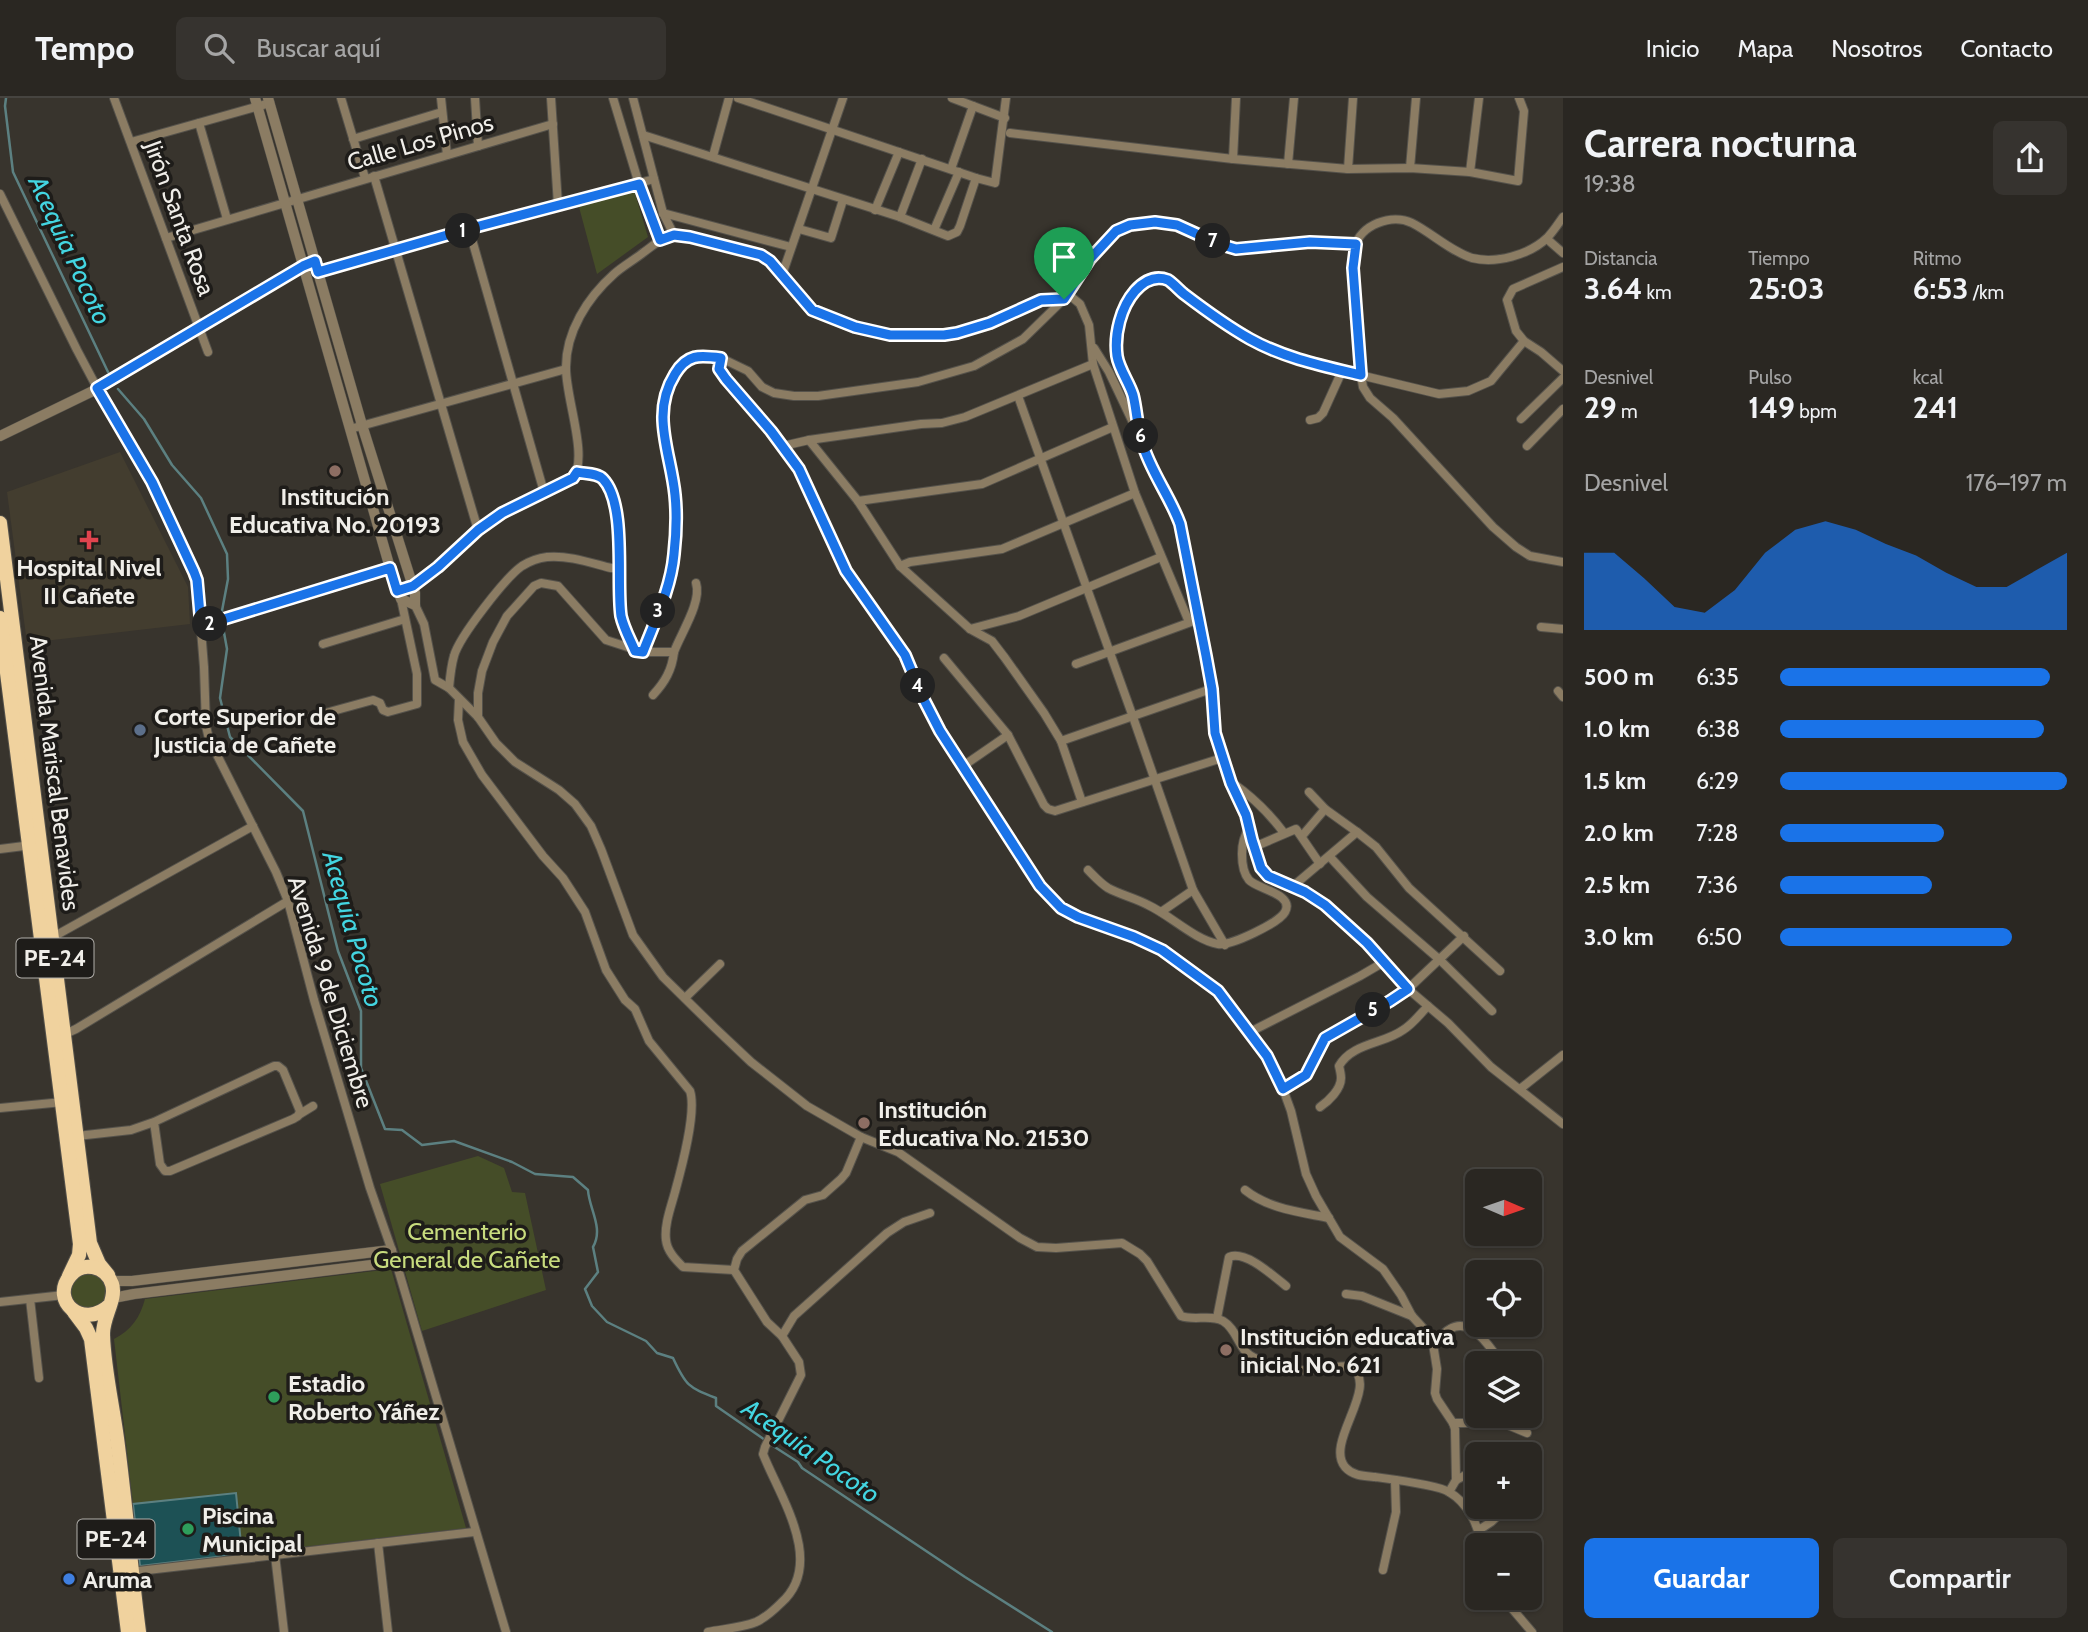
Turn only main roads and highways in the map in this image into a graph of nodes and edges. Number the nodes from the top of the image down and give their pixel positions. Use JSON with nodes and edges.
{"nodes":[{"id":1,"x":0,"y":523,"type":"edge"},
{"id":2,"x":2,"y":562,"type":"edge"},
{"id":3,"x":0,"y":618,"type":"edge"},
{"id":4,"x":9,"y":638,"type":"junction"},
{"id":5,"x":12,"y":708,"type":"edge"},
{"id":6,"x":35,"y":844,"type":"junction"},
{"id":7,"x":67,"y":1101,"type":"junction"},
{"id":8,"x":69,"y":1276,"type":"junction"},
{"id":9,"x":110,"y":1278,"type":"junction"},
{"id":10,"x":111,"y":1302,"type":"junction"},
{"id":11,"x":72,"y":1310,"type":"junction"},
{"id":12,"x":126,"y":1572,"type":"junction"},
{"id":13,"x":128,"y":1632,"type":"edge"},
{"id":14,"x":139,"y":1632,"type":"edge"}],
"edges":[{"from":1,"to":2,"type":"highway","name":"Avenida Mariscal Benavides","number":"PE-24"},
{"from":2,"to":4,"type":"highway","name":"Avenida Mariscal Benavides","number":"PE-24"},
{"from":3,"to":4,"type":"highway","name":"Avenida Mariscal Benavides","number":"PE-24"},
{"from":4,"to":5,"type":"highway","name":"Avenida Mariscal Benavides","number":"PE-24"},
{"from":5,"to":6,"type":"highway","name":"Avenida Mariscal Benavides","number":"PE-24"},
{"from":6,"to":7,"type":"highway","name":"Avenida Mariscal Benavides","number":"PE-24"},
{"from":6,"to":7,"type":"highway","name":"Avenida Mariscal Benavides","number":"PE-24"},
{"from":7,"to":8,"type":"highway","name":"Avenida Mariscal Benavides","number":"PE-24"},
{"from":7,"to":9,"type":"highway","name":"Avenida Mariscal Benavides","number":"PE-24"},
{"from":8,"to":9,"type":"highway"},
{"from":8,"to":11,"type":"highway"},
{"from":9,"to":10,"type":"highway"},
{"from":10,"to":11,"type":"highway"},
{"from":10,"to":12,"type":"highway","number":"PE-24"},
{"from":11,"to":12,"type":"highway","number":"PE-24"},
{"from":12,"to":13,"type":"highway","number":"PE-24"},
{"from":12,"to":14,"type":"highway","number":"PE-24"}]}
